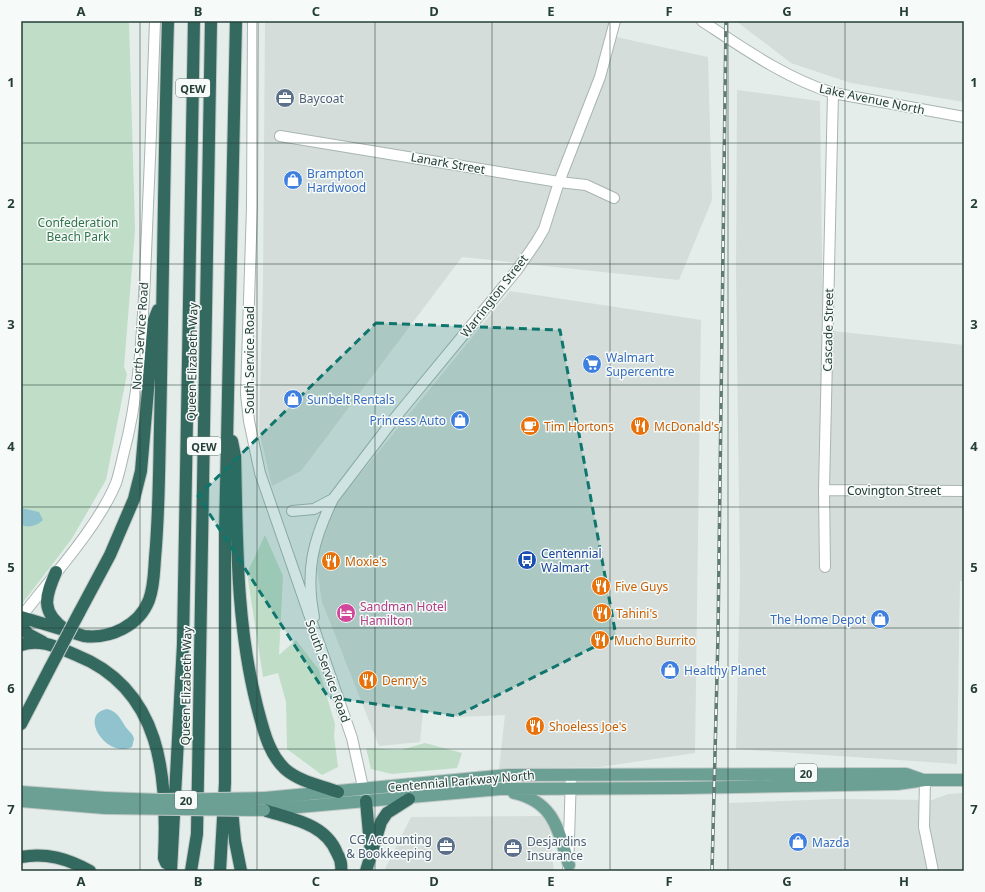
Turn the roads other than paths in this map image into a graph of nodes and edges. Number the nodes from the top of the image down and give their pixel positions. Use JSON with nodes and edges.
{"nodes":[{"id":1,"x":155,"y":21,"type":"edge"},
{"id":2,"x":168,"y":21,"type":"edge"},
{"id":3,"x":194,"y":21,"type":"edge"},
{"id":4,"x":211,"y":21,"type":"edge"},
{"id":5,"x":236,"y":21,"type":"edge"},
{"id":6,"x":253,"y":21,"type":"edge"},
{"id":7,"x":615,"y":21,"type":"edge"},
{"id":8,"x":702,"y":21,"type":"edge"},
{"id":9,"x":833,"y":93,"type":"junction"},
{"id":10,"x":964,"y":117,"type":"edge"},
{"id":11,"x":280,"y":136,"type":"dead end"},
{"id":12,"x":559,"y":182,"type":"junction"},
{"id":13,"x":614,"y":198,"type":"dead end"},
{"id":14,"x":162,"y":296,"type":"junction"},
{"id":15,"x":227,"y":414,"type":"junction"},
{"id":16,"x":824,"y":490,"type":"junction"},
{"id":17,"x":964,"y":491,"type":"edge"},
{"id":18,"x":333,"y":499,"type":"junction"},
{"id":19,"x":292,"y":511,"type":"dead end"},
{"id":20,"x":825,"y":567,"type":"dead end"},
{"id":21,"x":56,"y":572,"type":"junction"},
{"id":22,"x":21,"y":618,"type":"edge"},
{"id":23,"x":21,"y":625,"type":"edge"},
{"id":24,"x":69,"y":631,"type":"junction"},
{"id":25,"x":48,"y":643,"type":"junction"},
{"id":26,"x":319,"y":643,"type":"junction"},
{"id":27,"x":21,"y":645,"type":"edge"},
{"id":28,"x":21,"y":724,"type":"edge"},
{"id":29,"x":571,"y":775,"type":"junction"},
{"id":30,"x":925,"y":780,"type":"junction"},
{"id":31,"x":964,"y":780,"type":"edge"},
{"id":32,"x":225,"y":783,"type":"junction"},
{"id":33,"x":571,"y":788,"type":"junction"},
{"id":34,"x":500,"y":789,"type":"junction"},
{"id":35,"x":21,"y":792,"type":"edge"},
{"id":36,"x":365,"y":795,"type":"junction"},
{"id":37,"x":339,"y":797,"type":"junction"},
{"id":38,"x":409,"y":799,"type":"junction"},
{"id":39,"x":21,"y":801,"type":"edge"},
{"id":40,"x":105,"y":803,"type":"junction"},
{"id":41,"x":264,"y":804,"type":"junction"},
{"id":42,"x":370,"y":856,"type":"junction"},
{"id":43,"x":21,"y":858,"type":"edge"},
{"id":44,"x":568,"y":868,"type":"edge"},
{"id":45,"x":90,"y":871,"type":"edge"},
{"id":46,"x":170,"y":871,"type":"edge"},
{"id":47,"x":191,"y":871,"type":"edge"},
{"id":48,"x":220,"y":871,"type":"edge"},
{"id":49,"x":241,"y":871,"type":"edge"},
{"id":50,"x":341,"y":871,"type":"edge"},
{"id":51,"x":366,"y":871,"type":"edge"},
{"id":52,"x":933,"y":871,"type":"edge"}],
"edges":[{"from":1,"to":21,"type":"street","name":"North Service Road"},
{"from":2,"to":14,"type":"highway"},
{"from":3,"to":46,"type":"highway","name":"Queen Elizabeth Way","number":"QEW"},
{"from":4,"to":47,"type":"highway","name":"Queen Elizabeth Way","number":"QEW"},
{"from":5,"to":15,"type":"highway"},
{"from":6,"to":26,"type":"street","name":"South Service Road"},
{"from":7,"to":12,"type":"street","name":"Warrington Street"},
{"from":8,"to":9,"type":"street","name":"Lake Avenue North"},
{"from":9,"to":10,"type":"street","name":"Lake Avenue North"},
{"from":9,"to":16,"type":"street","name":"Cascade Street"},
{"from":11,"to":12,"type":"street","name":"Lanark Street"},
{"from":12,"to":13,"type":"street","name":"Lanark Street"},
{"from":12,"to":18,"type":"street","name":"Warrington Street"},
{"from":14,"to":24,"type":"highway"},
{"from":14,"to":28,"type":"highway","bridge":true},
{"from":15,"to":32,"type":"highway"},
{"from":15,"to":37,"type":"highway"},
{"from":16,"to":17,"type":"street","name":"Covington Street"},
{"from":16,"to":20,"type":"street","name":"Cascade Street"},
{"from":18,"to":19,"type":"street","name":"Warrington Street"},
{"from":18,"to":26,"type":"street"},
{"from":21,"to":22,"type":"street","name":"North Service Road"},
{"from":21,"to":24,"type":"highway"},
{"from":22,"to":24,"type":"highway"},
{"from":23,"to":25,"type":"highway"},
{"from":25,"to":27,"type":"highway"},
{"from":25,"to":46,"type":"highway"},
{"from":26,"to":36,"type":"street","name":"South Service Road"},
{"from":29,"to":30,"type":"main road","name":"Centennial Parkway North","number":"20"},
{"from":29,"to":33,"type":"street"},
{"from":29,"to":36,"type":"main road","name":"Centennial Parkway North","number":"20"},
{"from":30,"to":31,"type":"main road","name":"Centennial Parkway North","number":"20"},
{"from":30,"to":33,"type":"main road","name":"Centennial Parkway North","number":"20"},
{"from":30,"to":52,"type":"street"},
{"from":32,"to":48,"type":"highway"},
{"from":32,"to":49,"type":"highway"},
{"from":33,"to":34,"type":"main road","name":"Centennial Parkway North"},
{"from":33,"to":44,"type":"street"},
{"from":34,"to":38,"type":"main road","name":"Centennial Parkway North"},
{"from":34,"to":44,"type":"main road"},
{"from":35,"to":40,"type":"main road","name":"Centennial Parkway North","number":"20"},
{"from":36,"to":37,"type":"main road","name":"Centennial Parkway North"},
{"from":36,"to":38,"type":"main road","name":"Centennial Parkway North"},
{"from":36,"to":42,"type":"highway"},
{"from":37,"to":41,"type":"main road","name":"Centennial Parkway North","number":"20"},
{"from":38,"to":42,"type":"highway"},
{"from":39,"to":40,"type":"main road","name":"Centennial Parkway North","number":"20"},
{"from":40,"to":41,"type":"main road","name":"Centennial Parkway North","number":"20","bridge":true},
{"from":41,"to":50,"type":"highway"},
{"from":42,"to":51,"type":"highway"},
{"from":43,"to":45,"type":"highway"}]}
